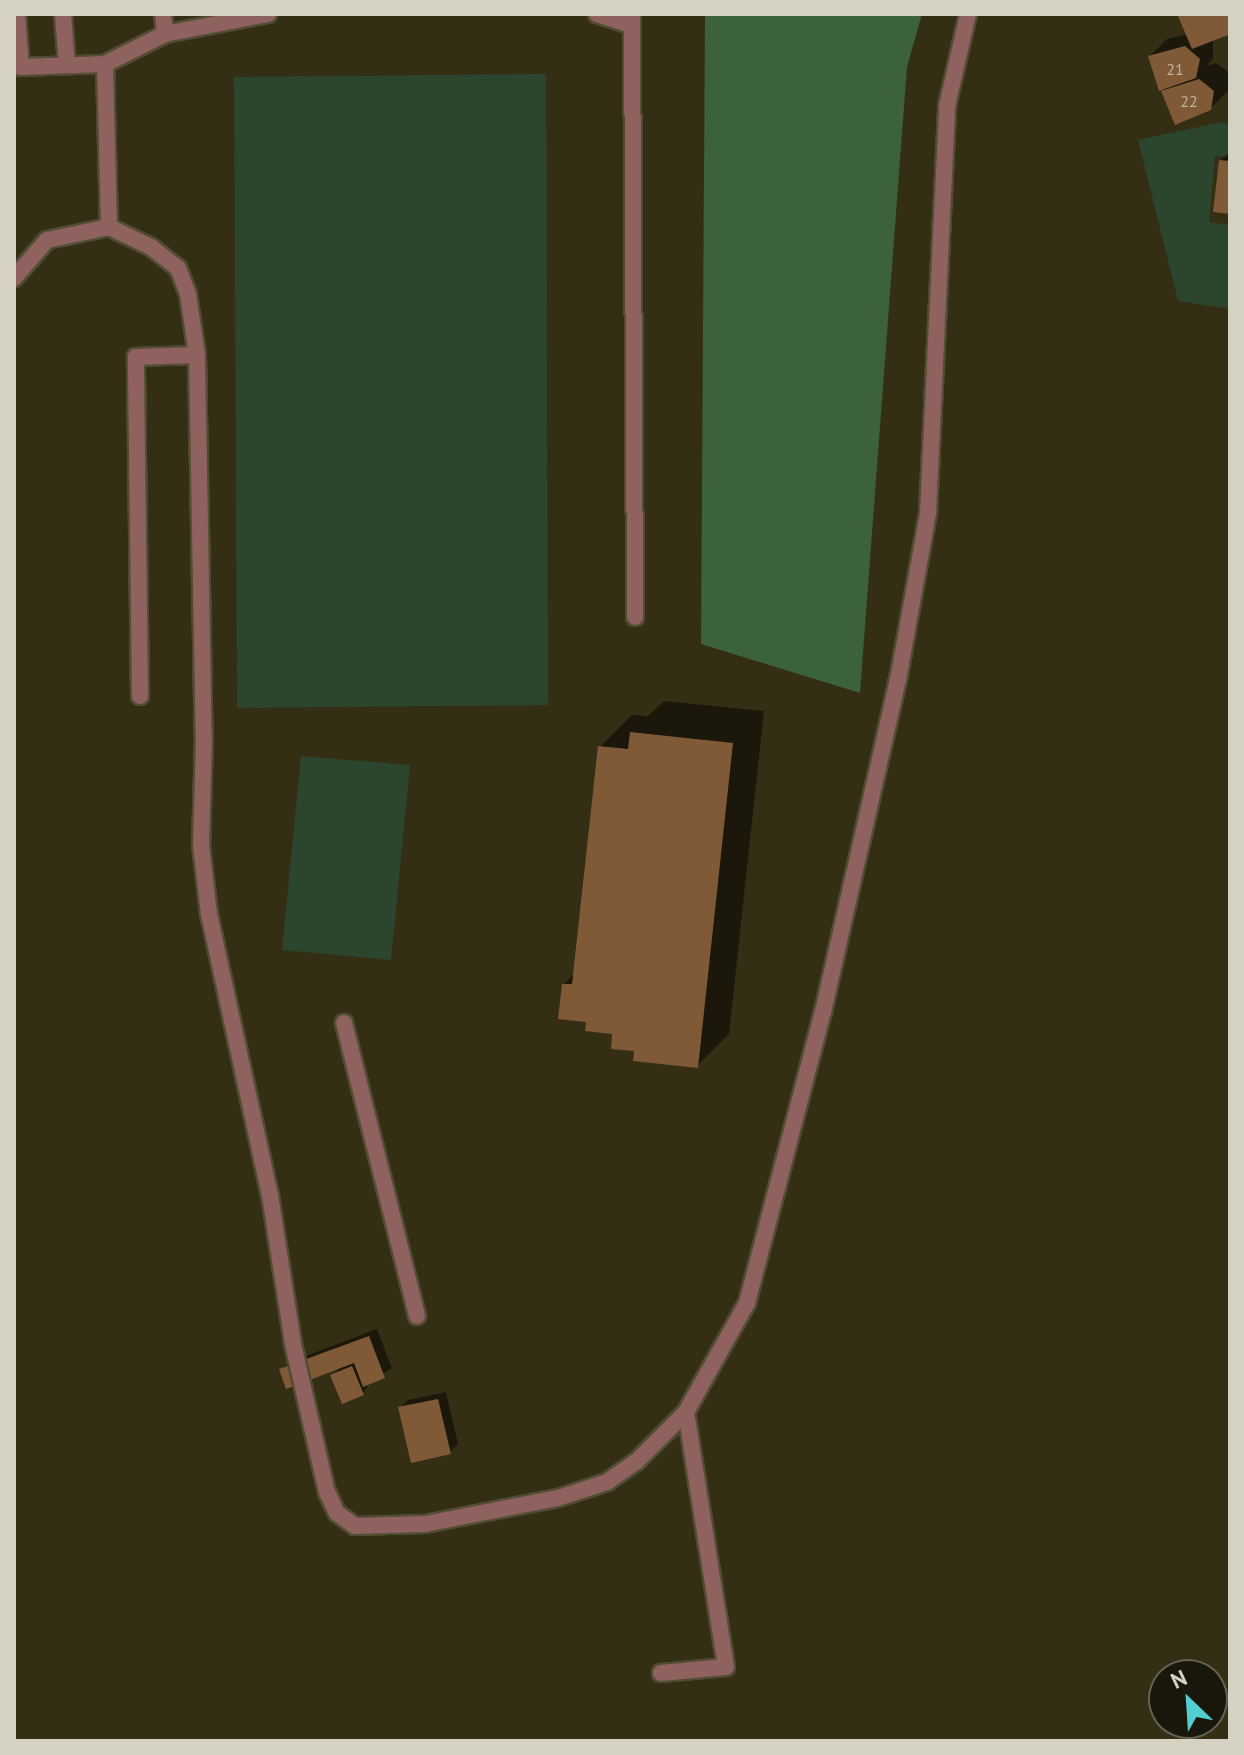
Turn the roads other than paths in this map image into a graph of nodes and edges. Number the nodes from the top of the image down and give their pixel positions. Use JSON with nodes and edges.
{"nodes":[{"id":1,"x":17,"y":14,"type":"edge"},
{"id":2,"x":63,"y":14,"type":"edge"},
{"id":3,"x":163,"y":14,"type":"edge"},
{"id":4,"x":268,"y":14,"type":"edge"},
{"id":5,"x":597,"y":14,"type":"edge"},
{"id":6,"x":968,"y":14,"type":"edge"},
{"id":7,"x":632,"y":20,"type":"edge"},
{"id":8,"x":165,"y":34,"type":"junction"},
{"id":9,"x":105,"y":64,"type":"junction"},
{"id":10,"x":67,"y":65,"type":"junction"},
{"id":11,"x":109,"y":227,"type":"junction"},
{"id":12,"x":14,"y":278,"type":"edge"},
{"id":13,"x":197,"y":355,"type":"junction"},
{"id":14,"x":635,"y":617,"type":"dead end"},
{"id":15,"x":140,"y":696,"type":"dead end"},
{"id":16,"x":344,"y":1023,"type":"dead end"},
{"id":17,"x":417,"y":1316,"type":"dead end"},
{"id":18,"x":686,"y":1412,"type":"junction"},
{"id":19,"x":661,"y":1673,"type":"dead end"}],
"edges":[{"from":1,"to":10,"type":"lane"},
{"from":2,"to":10,"type":"lane"},
{"from":3,"to":8,"type":"lane"},
{"from":4,"to":8,"type":"lane"},
{"from":5,"to":7,"type":"lane"},
{"from":6,"to":18,"type":"lane"},
{"from":7,"to":14,"type":"lane"},
{"from":8,"to":9,"type":"lane"},
{"from":9,"to":10,"type":"lane"},
{"from":9,"to":11,"type":"lane"},
{"from":11,"to":12,"type":"lane"},
{"from":11,"to":13,"type":"lane"},
{"from":13,"to":15,"type":"lane"},
{"from":13,"to":18,"type":"lane"},
{"from":16,"to":17,"type":"lane"},
{"from":18,"to":19,"type":"lane"}]}
